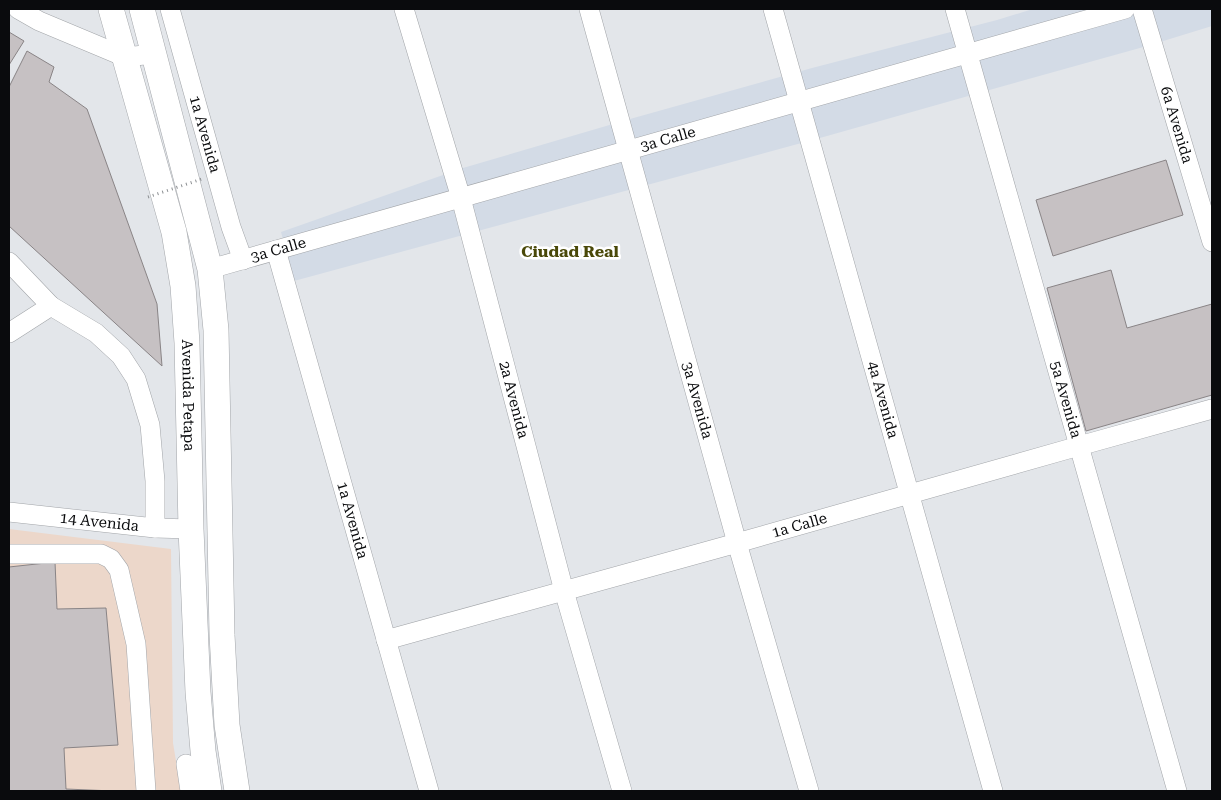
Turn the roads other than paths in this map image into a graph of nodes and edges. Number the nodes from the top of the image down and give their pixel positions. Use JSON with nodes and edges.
{"nodes":[{"id":1,"x":18,"y":9,"type":"edge"},
{"id":2,"x":111,"y":9,"type":"edge"},
{"id":3,"x":142,"y":9,"type":"edge"},
{"id":4,"x":170,"y":9,"type":"edge"},
{"id":5,"x":404,"y":9,"type":"edge"},
{"id":6,"x":589,"y":9,"type":"edge"},
{"id":7,"x":773,"y":9,"type":"edge"},
{"id":8,"x":955,"y":9,"type":"edge"},
{"id":9,"x":1125,"y":9,"type":"edge"},
{"id":10,"x":1142,"y":9,"type":"edge"},
{"id":11,"x":154,"y":54,"type":"junction"},
{"id":12,"x":967,"y":54,"type":"junction"},
{"id":13,"x":126,"y":57,"type":"junction"},
{"id":14,"x":800,"y":101,"type":"junction"},
{"id":15,"x":628,"y":150,"type":"junction"},
{"id":16,"x":461,"y":198,"type":"junction"},
{"id":17,"x":1212,"y":242,"type":"edge"},
{"id":18,"x":276,"y":250,"type":"junction"},
{"id":19,"x":243,"y":260,"type":"junction"},
{"id":20,"x":9,"y":262,"type":"edge"},
{"id":21,"x":210,"y":268,"type":"junction"},
{"id":22,"x":51,"y":306,"type":"junction"},
{"id":23,"x":9,"y":333,"type":"edge"},
{"id":24,"x":1212,"y":409,"type":"edge"},
{"id":25,"x":1079,"y":446,"type":"junction"},
{"id":26,"x":910,"y":494,"type":"junction"},
{"id":27,"x":9,"y":512,"type":"edge"},
{"id":28,"x":155,"y":528,"type":"junction"},
{"id":29,"x":191,"y":529,"type":"junction"},
{"id":30,"x":737,"y":543,"type":"junction"},
{"id":31,"x":9,"y":554,"type":"edge"},
{"id":32,"x":564,"y":591,"type":"junction"},
{"id":33,"x":386,"y":640,"type":"junction"},
{"id":34,"x":186,"y":764,"type":"dead end"},
{"id":35,"x":146,"y":791,"type":"edge"},
{"id":36,"x":190,"y":791,"type":"edge"},
{"id":37,"x":209,"y":791,"type":"edge"},
{"id":38,"x":237,"y":791,"type":"edge"},
{"id":39,"x":429,"y":791,"type":"edge"},
{"id":40,"x":622,"y":791,"type":"edge"},
{"id":41,"x":809,"y":791,"type":"edge"},
{"id":42,"x":993,"y":791,"type":"edge"},
{"id":43,"x":1177,"y":791,"type":"edge"}],
"edges":[{"from":1,"to":13,"type":"street"},
{"from":2,"to":13,"type":"main road","name":"Avenida Petapa"},
{"from":3,"to":11,"type":"main road","name":"Avenida Petapa"},
{"from":4,"to":19,"type":"street","name":"1a Avenida"},
{"from":5,"to":16,"type":"street","name":"2a Avenida"},
{"from":6,"to":15,"type":"street","name":"3a Avenida"},
{"from":7,"to":14,"type":"street","name":"4a Avenida"},
{"from":8,"to":12,"type":"street","name":"5a Avenida"},
{"from":9,"to":12,"type":"street","name":"3a Calle"},
{"from":10,"to":17,"type":"street","name":"6a Avenida"},
{"from":11,"to":13,"type":"street"},
{"from":11,"to":21,"type":"main road","name":"Avenida Petapa"},
{"from":12,"to":14,"type":"street","name":"3a Calle"},
{"from":12,"to":25,"type":"street","name":"5a Avenida"},
{"from":13,"to":29,"type":"main road","name":"Avenida Petapa"},
{"from":14,"to":15,"type":"street","name":"3a Calle"},
{"from":14,"to":26,"type":"street","name":"4a Avenida"},
{"from":15,"to":16,"type":"street","name":"3a Calle"},
{"from":15,"to":30,"type":"street","name":"3a Avenida"},
{"from":16,"to":18,"type":"street","name":"3a Calle"},
{"from":16,"to":32,"type":"street","name":"2a Avenida"},
{"from":18,"to":19,"type":"street","name":"3a Calle"},
{"from":18,"to":33,"type":"street","name":"1a Avenida"},
{"from":19,"to":21,"type":"street","name":"3a Calle"},
{"from":20,"to":22,"type":"street"},
{"from":21,"to":38,"type":"main road","name":"Avenida Petapa"},
{"from":22,"to":23,"type":"street"},
{"from":22,"to":28,"type":"street"},
{"from":24,"to":25,"type":"street","name":"1a Calle"},
{"from":25,"to":26,"type":"street","name":"1a Calle"},
{"from":25,"to":43,"type":"street","name":"5a Avenida"},
{"from":26,"to":30,"type":"street","name":"1a Calle"},
{"from":26,"to":42,"type":"street","name":"4a Avenida"},
{"from":27,"to":28,"type":"street","name":"14 Avenida"},
{"from":28,"to":29,"type":"street","name":"14 Avenida"},
{"from":29,"to":37,"type":"main road","name":"Avenida Petapa"},
{"from":30,"to":32,"type":"street","name":"1a Calle"},
{"from":30,"to":41,"type":"street","name":"3a Avenida"},
{"from":31,"to":35,"type":"street"},
{"from":32,"to":33,"type":"street","name":"1a Calle"},
{"from":32,"to":40,"type":"street","name":"2a Avenida"},
{"from":33,"to":39,"type":"street","name":"1a Avenida"},
{"from":34,"to":36,"type":"street"}]}
